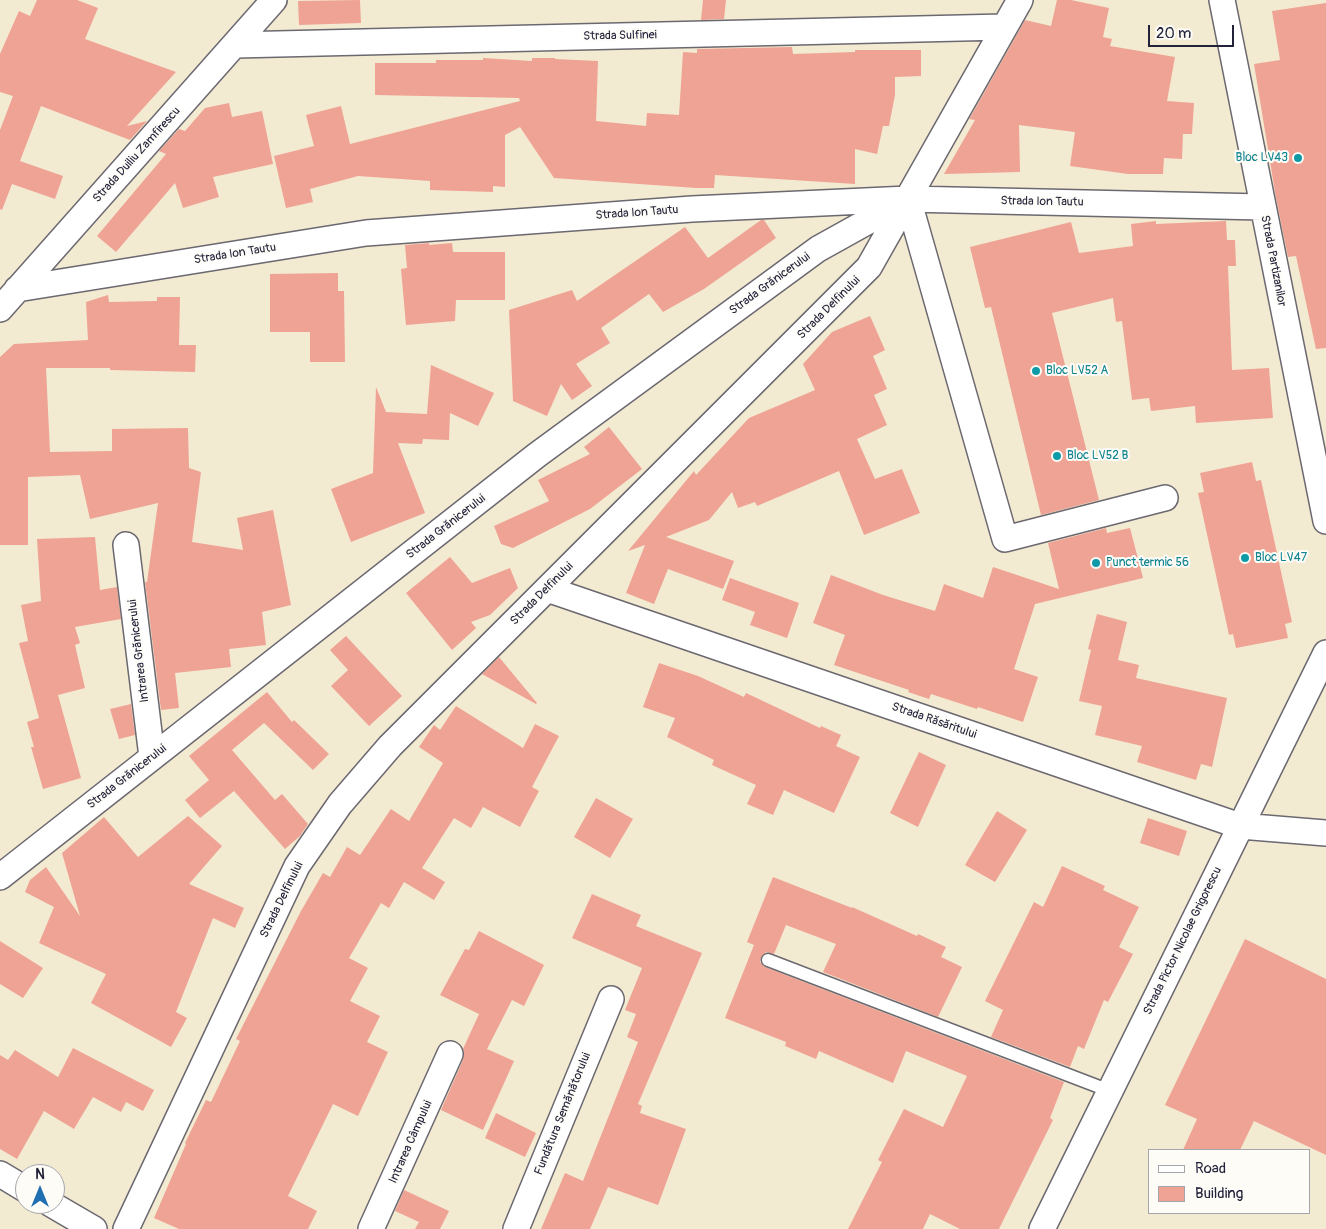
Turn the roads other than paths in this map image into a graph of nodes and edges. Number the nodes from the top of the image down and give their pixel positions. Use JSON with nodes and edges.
{"nodes":[{"id":1,"x":274,"y":0,"type":"edge"},
{"id":2,"x":1020,"y":0,"type":"edge"},
{"id":3,"x":1222,"y":0,"type":"edge"},
{"id":4,"x":1004,"y":27,"type":"junction"},
{"id":5,"x":235,"y":45,"type":"junction"},
{"id":6,"x":908,"y":199,"type":"junction"},
{"id":7,"x":1262,"y":206,"type":"junction"},
{"id":8,"x":17,"y":289,"type":"junction"},
{"id":9,"x":0,"y":309,"type":"edge"},
{"id":10,"x":1165,"y":498,"type":"dead end"},
{"id":11,"x":1326,"y":521,"type":"edge"},
{"id":12,"x":126,"y":545,"type":"dead end"},
{"id":13,"x":547,"y":589,"type":"junction"},
{"id":14,"x":1326,"y":653,"type":"edge"},
{"id":15,"x":152,"y":757,"type":"junction"},
{"id":16,"x":1240,"y":826,"type":"junction"},
{"id":17,"x":1326,"y":833,"type":"edge"},
{"id":18,"x":0,"y":878,"type":"edge"},
{"id":19,"x":768,"y":960,"type":"dead end"},
{"id":20,"x":611,"y":999,"type":"dead end"},
{"id":21,"x":450,"y":1054,"type":"dead end"},
{"id":22,"x":1110,"y":1090,"type":"junction"},
{"id":23,"x":0,"y":1174,"type":"edge"},
{"id":24,"x":15,"y":1183,"type":"edge"},
{"id":25,"x":65,"y":1212,"type":"edge"},
{"id":26,"x":94,"y":1229,"type":"edge"},
{"id":27,"x":126,"y":1229,"type":"edge"},
{"id":28,"x":371,"y":1229,"type":"edge"},
{"id":29,"x":516,"y":1229,"type":"edge"},
{"id":30,"x":1042,"y":1229,"type":"edge"}],
"edges":[{"from":1,"to":5,"type":"street","name":"Strada Duiliu Zamfirescu"},
{"from":2,"to":4,"type":"street","name":"Strada Delfinului"},
{"from":3,"to":7,"type":"street","name":"Strada Partizanilor"},
{"from":4,"to":5,"type":"street","name":"Strada Sulfinei"},
{"from":4,"to":6,"type":"street","name":"Strada Delfinului"},
{"from":5,"to":8,"type":"street","name":"Strada Duiliu Zamfirescu"},
{"from":6,"to":7,"type":"street","name":"Strada Ion Tautu"},
{"from":6,"to":8,"type":"street","name":"Strada Ion Tautu"},
{"from":6,"to":10,"type":"street"},
{"from":6,"to":13,"type":"street","name":"Strada Delfinului"},
{"from":6,"to":15,"type":"street","name":"Strada Grănicerului"},
{"from":7,"to":11,"type":"street","name":"Strada Partizanilor"},
{"from":8,"to":9,"type":"street","name":"Strada Duiliu Zamfirescu"},
{"from":12,"to":15,"type":"street","name":"Intrarea Grănicerului"},
{"from":13,"to":16,"type":"street","name":"Strada Răsăritului"},
{"from":13,"to":27,"type":"street","name":"Strada Delfinului"},
{"from":14,"to":16,"type":"street","name":"Strada Pictor Nicolae Grigorescu"},
{"from":15,"to":18,"type":"street","name":"Strada Grănicerului"},
{"from":16,"to":17,"type":"street","name":"Strada Răsăritului"},
{"from":16,"to":22,"type":"street","name":"Strada Pictor Nicolae Grigorescu"},
{"from":19,"to":22,"type":"lane"},
{"from":20,"to":29,"type":"street","name":"Fundătura Semănătorului"},
{"from":21,"to":28,"type":"street","name":"Intrarea Câmpului"},
{"from":22,"to":30,"type":"street","name":"Strada Pictor Nicolae Grigorescu"},
{"from":23,"to":24,"type":"street"},
{"from":25,"to":26,"type":"street"}]}
